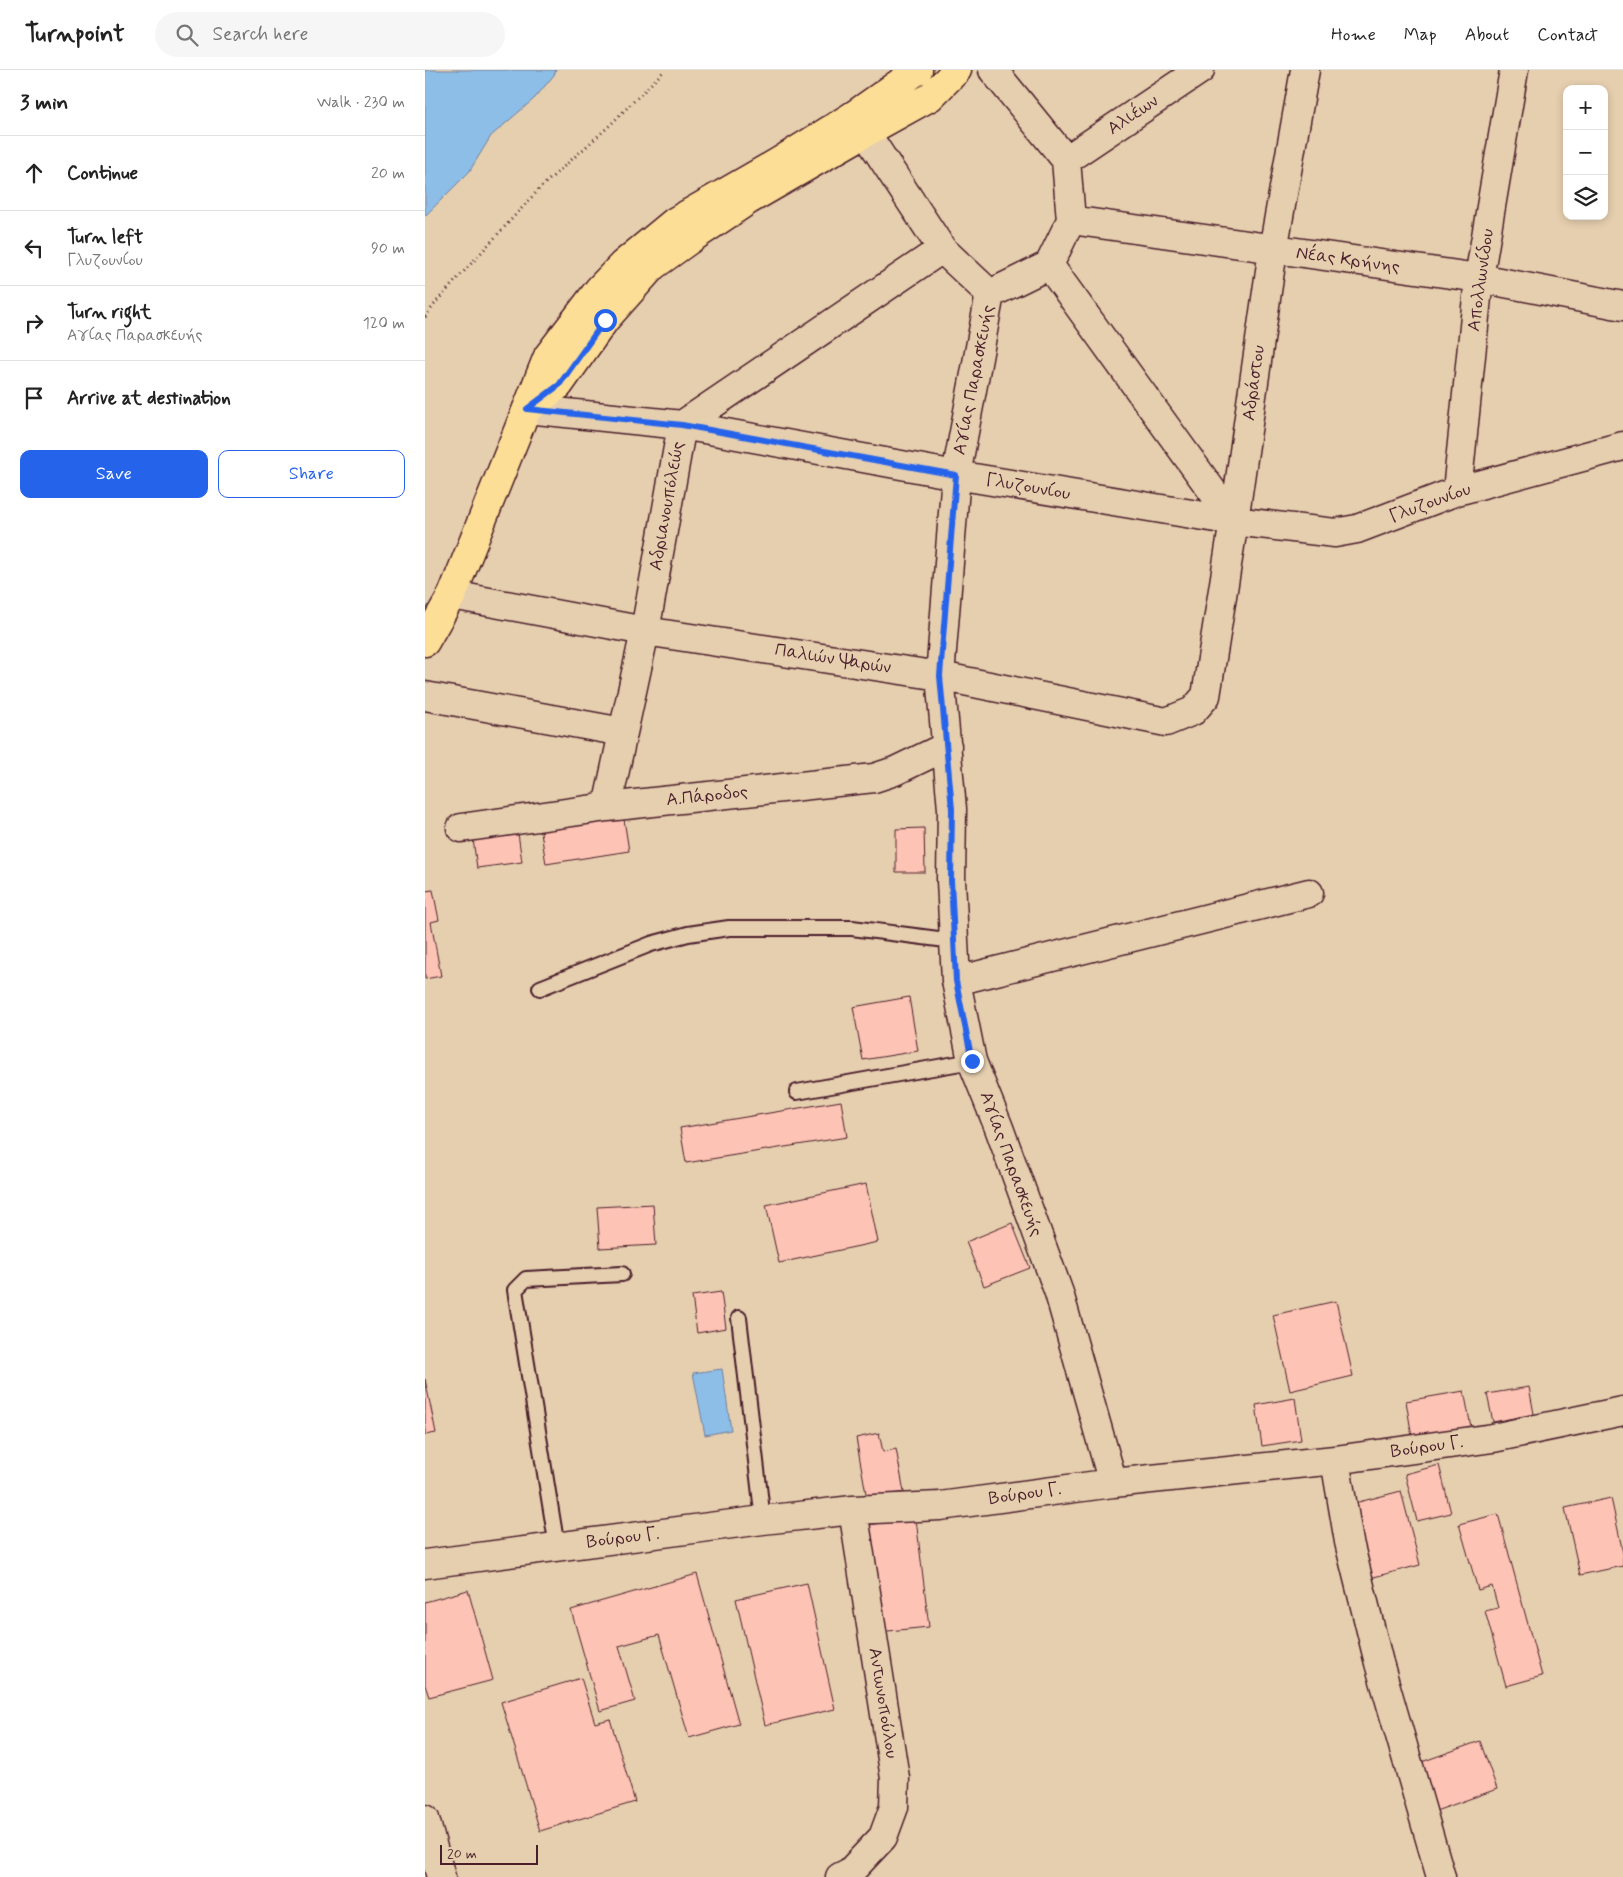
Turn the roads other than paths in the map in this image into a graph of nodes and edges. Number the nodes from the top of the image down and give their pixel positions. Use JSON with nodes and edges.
{"nodes":[{"id":1,"x":957,"y":70,"type":"edge"},
{"id":2,"x":993,"y":70,"type":"edge"},
{"id":3,"x":1200,"y":70,"type":"edge"},
{"id":4,"x":1305,"y":70,"type":"edge"},
{"id":5,"x":1514,"y":70,"type":"edge"},
{"id":6,"x":914,"y":74,"type":"edge"},
{"id":7,"x":859,"y":124,"type":"junction"},
{"id":8,"x":1066,"y":160,"type":"junction"},
{"id":9,"x":1071,"y":220,"type":"junction"},
{"id":10,"x":942,"y":249,"type":"junction"},
{"id":11,"x":1273,"y":250,"type":"junction"},
{"id":12,"x":1049,"y":265,"type":"junction"},
{"id":13,"x":1479,"y":278,"type":"junction"},
{"id":14,"x":991,"y":294,"type":"junction"},
{"id":15,"x":1623,"y":306,"type":"edge"},
{"id":16,"x":527,"y":409,"type":"junction"},
{"id":17,"x":682,"y":425,"type":"junction"},
{"id":18,"x":1623,"y":446,"type":"edge"},
{"id":19,"x":956,"y":475,"type":"junction"},
{"id":20,"x":1457,"y":491,"type":"junction"},
{"id":21,"x":1234,"y":521,"type":"junction"},
{"id":22,"x":451,"y":595,"type":"junction"},
{"id":23,"x":645,"y":631,"type":"junction"},
{"id":24,"x":425,"y":642,"type":"edge"},
{"id":25,"x":940,"y":676,"type":"junction"},
{"id":26,"x":425,"y":696,"type":"edge"},
{"id":27,"x":1206,"y":696,"type":"joint"},
{"id":28,"x":623,"y":732,"type":"junction"},
{"id":29,"x":947,"y":746,"type":"junction"},
{"id":30,"x":607,"y":807,"type":"junction"},
{"id":31,"x":461,"y":828,"type":"dead end"},
{"id":32,"x":1309,"y":893,"type":"dead end"},
{"id":33,"x":954,"y":941,"type":"junction"},
{"id":34,"x":956,"y":981,"type":"junction"},
{"id":35,"x":540,"y":988,"type":"dead end"},
{"id":36,"x":972,"y":1061,"type":"junction"},
{"id":37,"x":797,"y":1092,"type":"dead end"},
{"id":38,"x":622,"y":1274,"type":"dead end"},
{"id":39,"x":739,"y":1318,"type":"dead end"},
{"id":40,"x":1623,"y":1411,"type":"edge"},
{"id":41,"x":1335,"y":1460,"type":"junction"},
{"id":42,"x":1113,"y":1483,"type":"junction"},
{"id":43,"x":853,"y":1510,"type":"junction"},
{"id":44,"x":763,"y":1520,"type":"junction"},
{"id":45,"x":557,"y":1547,"type":"junction"},
{"id":46,"x":425,"y":1564,"type":"edge"},
{"id":47,"x":425,"y":1819,"type":"edge"},
{"id":48,"x":441,"y":1877,"type":"edge"},
{"id":49,"x":840,"y":1877,"type":"edge"},
{"id":50,"x":1441,"y":1877,"type":"edge"}],
"edges":[{"from":1,"to":7,"type":"main road"},
{"from":2,"to":8,"type":"street"},
{"from":3,"to":8,"type":"street","name":"Αλιέων"},
{"from":4,"to":11,"type":"street","name":"Αδράστου"},
{"from":5,"to":13,"type":"street","name":"Απολλωνίδου"},
{"from":6,"to":7,"type":"main road"},
{"from":7,"to":10,"type":"street"},
{"from":7,"to":16,"type":"main road"},
{"from":8,"to":9,"type":"street"},
{"from":9,"to":11,"type":"street","name":"Νέας Κρήνης"},
{"from":9,"to":12,"type":"street"},
{"from":10,"to":14,"type":"street"},
{"from":10,"to":17,"type":"street","name":"Αδριανουπόλεώς"},
{"from":11,"to":13,"type":"street","name":"Νέας Κρήνης"},
{"from":11,"to":21,"type":"street","name":"Αδράστου"},
{"from":12,"to":14,"type":"street","name":"Αγίας Παρασκευής"},
{"from":12,"to":21,"type":"street"},
{"from":13,"to":15,"type":"street","name":"Νέας Κρήνης"},
{"from":13,"to":20,"type":"street","name":"Απολλωνίδου"},
{"from":14,"to":19,"type":"street","name":"Αγίας Παρασκευής"},
{"from":16,"to":17,"type":"street","name":"Γλυζουνίου"},
{"from":16,"to":22,"type":"main road"},
{"from":17,"to":19,"type":"street","name":"Γλυζουνίου"},
{"from":17,"to":23,"type":"street","name":"Αδριανουπόλεώς"},
{"from":18,"to":20,"type":"street","name":"Γλυζουνίου"},
{"from":19,"to":21,"type":"street","name":"Γλυζουνίου"},
{"from":19,"to":25,"type":"street","name":"Αγίας Παρασκευής"},
{"from":20,"to":21,"type":"street","name":"Γλυζουνίου"},
{"from":21,"to":27,"type":"street","name":"Αδράστου"},
{"from":22,"to":23,"type":"street","name":"Παλιών Ψαρών"},
{"from":22,"to":24,"type":"main road"},
{"from":23,"to":25,"type":"street","name":"Παλιών Ψαρών"},
{"from":23,"to":28,"type":"street","name":"Αδριανουπόλεώς"},
{"from":25,"to":27,"type":"street","name":"Παλιών Ψαρών"},
{"from":25,"to":29,"type":"street","name":"Αγίας Παρασκευής"},
{"from":26,"to":28,"type":"street"},
{"from":28,"to":30,"type":"street","name":"Αδριανουπόλεώς"},
{"from":29,"to":30,"type":"street","name":"Α.Πάροδος"},
{"from":29,"to":33,"type":"street","name":"Αγίας Παρασκευής"},
{"from":30,"to":31,"type":"street","name":"Α.Πάροδος"},
{"from":32,"to":34,"type":"street"},
{"from":33,"to":34,"type":"street","name":"Αγίας Παρασκευής"},
{"from":33,"to":35,"type":"lane"},
{"from":34,"to":36,"type":"street","name":"Αγίας Παρασκευής"},
{"from":36,"to":37,"type":"lane"},
{"from":36,"to":42,"type":"street","name":"Αγίας Παρασκευής"},
{"from":38,"to":45,"type":"lane"},
{"from":39,"to":44,"type":"lane"},
{"from":40,"to":41,"type":"street","name":"Βούρου Γ."},
{"from":41,"to":42,"type":"street","name":"Βούρου Γ."},
{"from":41,"to":50,"type":"street"},
{"from":42,"to":43,"type":"street","name":"Βούρου Γ."},
{"from":43,"to":44,"type":"street","name":"Βούρου Γ."},
{"from":43,"to":49,"type":"street","name":"Αντωνοπούλου"},
{"from":44,"to":45,"type":"street","name":"Βούρου Γ."},
{"from":45,"to":46,"type":"street","name":"Βούρου Γ."},
{"from":47,"to":48,"type":"street"}]}
